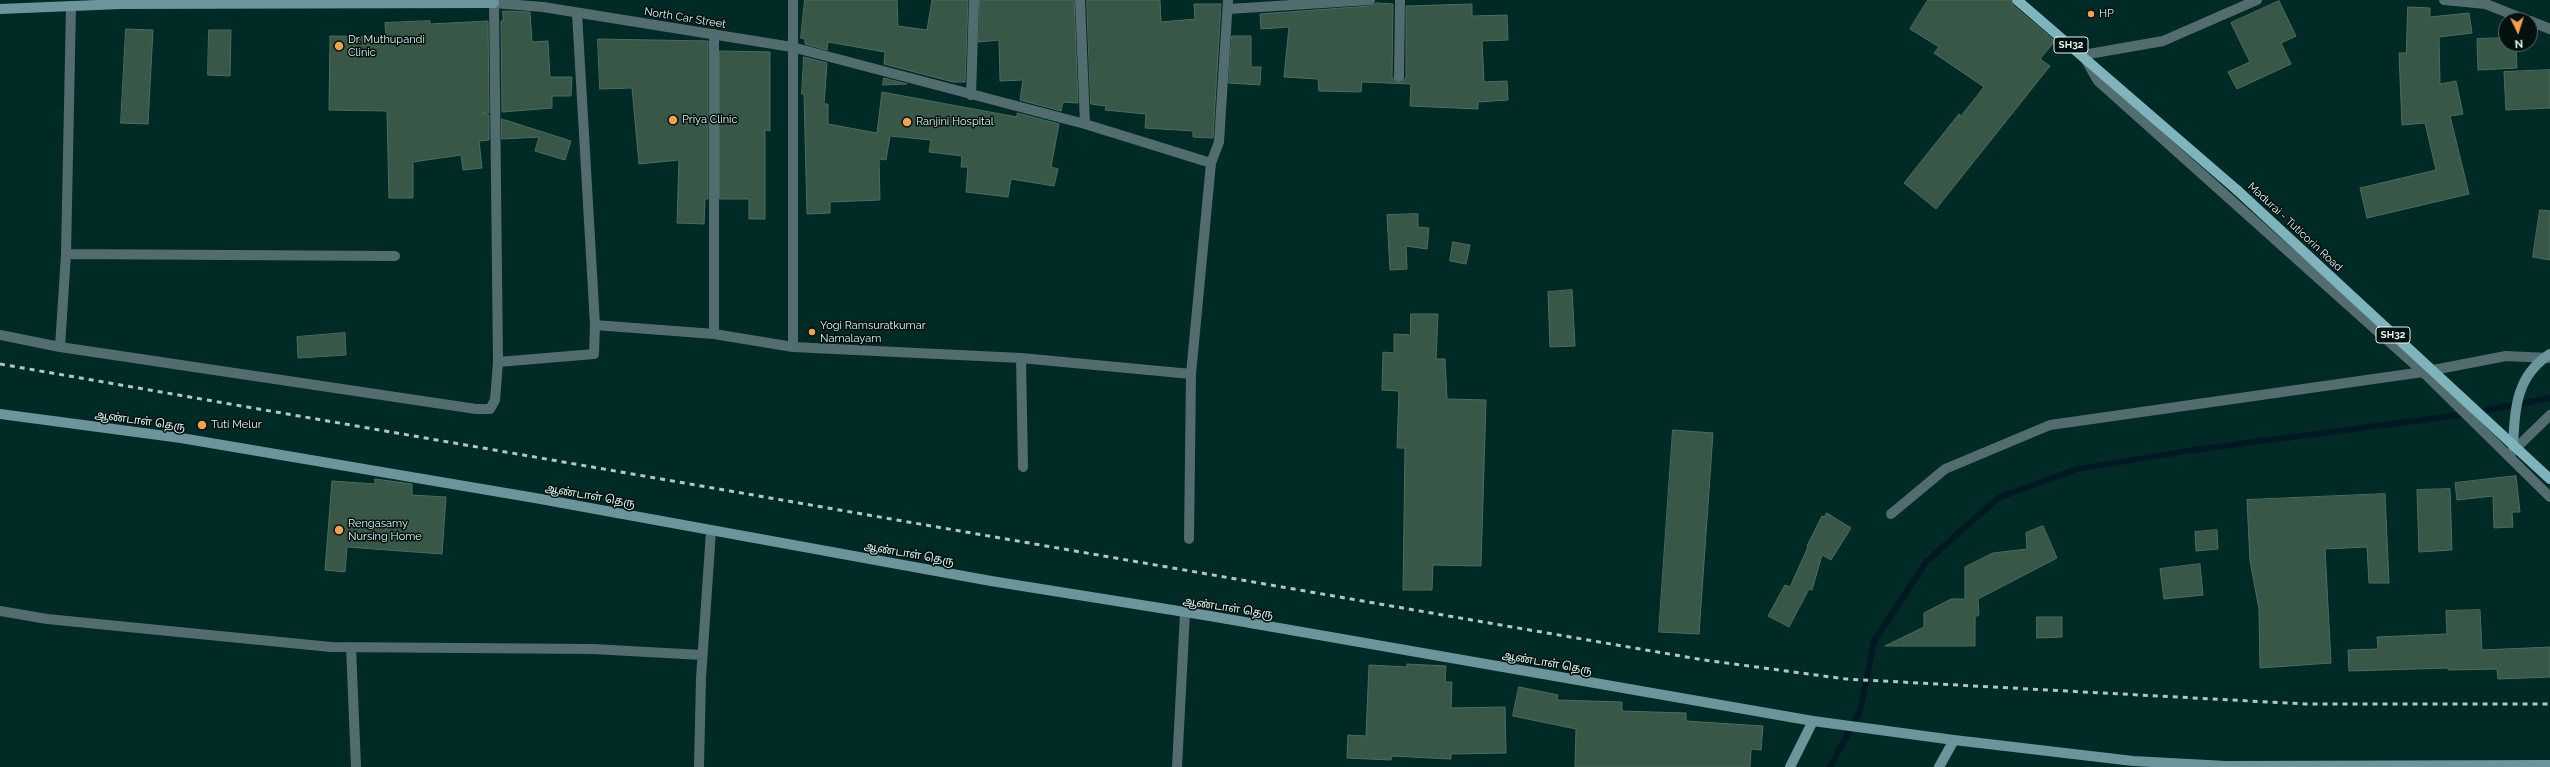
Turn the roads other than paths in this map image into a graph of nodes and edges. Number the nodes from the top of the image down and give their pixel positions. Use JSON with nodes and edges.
{"nodes":[{"id":1,"x":793,"y":0,"type":"edge"},
{"id":2,"x":974,"y":0,"type":"edge"},
{"id":3,"x":1080,"y":0,"type":"edge"},
{"id":4,"x":1370,"y":0,"type":"edge"},
{"id":5,"x":1400,"y":0,"type":"edge"},
{"id":6,"x":2017,"y":0,"type":"edge"},
{"id":7,"x":2257,"y":0,"type":"edge"},
{"id":8,"x":2444,"y":0,"type":"edge"},
{"id":9,"x":121,"y":2,"type":"edge"},
{"id":10,"x":493,"y":2,"type":"edge"},
{"id":11,"x":1228,"y":4,"type":"edge"},
{"id":12,"x":71,"y":6,"type":"junction"},
{"id":13,"x":0,"y":9,"type":"edge"},
{"id":14,"x":2506,"y":12,"type":"edge"},
{"id":15,"x":577,"y":13,"type":"junction"},
{"id":16,"x":2538,"y":24,"type":"edge"},
{"id":17,"x":2550,"y":29,"type":"edge"},
{"id":18,"x":714,"y":34,"type":"junction"},
{"id":19,"x":792,"y":47,"type":"junction"},
{"id":20,"x":2083,"y":55,"type":"junction"},
{"id":21,"x":1399,"y":77,"type":"dead end"},
{"id":22,"x":971,"y":95,"type":"junction"},
{"id":23,"x":1085,"y":124,"type":"junction"},
{"id":24,"x":1211,"y":163,"type":"junction"},
{"id":25,"x":66,"y":254,"type":"junction"},
{"id":26,"x":395,"y":256,"type":"dead end"},
{"id":27,"x":595,"y":325,"type":"junction"},
{"id":28,"x":714,"y":334,"type":"junction"},
{"id":29,"x":0,"y":335,"type":"edge"},
{"id":30,"x":60,"y":347,"type":"junction"},
{"id":31,"x":793,"y":347,"type":"junction"},
{"id":32,"x":2550,"y":354,"type":"edge"},
{"id":33,"x":1021,"y":358,"type":"junction"},
{"id":34,"x":2550,"y":358,"type":"edge"},
{"id":35,"x":498,"y":362,"type":"junction"},
{"id":36,"x":2423,"y":372,"type":"junction"},
{"id":37,"x":1191,"y":374,"type":"junction"},
{"id":38,"x":0,"y":414,"type":"edge"},
{"id":39,"x":2550,"y":414,"type":"edge"},
{"id":40,"x":2513,"y":446,"type":"junction"},
{"id":41,"x":2508,"y":455,"type":"junction"},
{"id":42,"x":1023,"y":467,"type":"dead end"},
{"id":43,"x":2550,"y":479,"type":"edge"},
{"id":44,"x":2550,"y":497,"type":"edge"},
{"id":45,"x":1891,"y":514,"type":"dead end"},
{"id":46,"x":711,"y":530,"type":"junction"},
{"id":47,"x":1189,"y":539,"type":"dead end"},
{"id":48,"x":0,"y":611,"type":"edge"},
{"id":49,"x":1185,"y":613,"type":"junction"},
{"id":50,"x":351,"y":647,"type":"junction"},
{"id":51,"x":702,"y":655,"type":"junction"},
{"id":52,"x":1813,"y":721,"type":"junction"},
{"id":53,"x":1954,"y":740,"type":"junction"},
{"id":54,"x":2550,"y":765,"type":"edge"},
{"id":55,"x":2226,"y":766,"type":"edge"},
{"id":56,"x":2490,"y":766,"type":"edge"},
{"id":57,"x":356,"y":767,"type":"edge"},
{"id":58,"x":699,"y":767,"type":"edge"},
{"id":59,"x":1177,"y":767,"type":"edge"},
{"id":60,"x":1790,"y":767,"type":"edge"},
{"id":61,"x":1939,"y":767,"type":"edge"}],
"edges":[{"from":1,"to":19,"type":"street"},
{"from":2,"to":22,"type":"street"},
{"from":3,"to":23,"type":"street"},
{"from":4,"to":11,"type":"street"},
{"from":5,"to":21,"type":"street"},
{"from":6,"to":20,"type":"main road","name":"Madurai - Tuticorin Road","number":"SH32"},
{"from":7,"to":20,"type":"street"},
{"from":8,"to":14,"type":"street"},
{"from":9,"to":10,"type":"street","name":"North Car Street"},
{"from":9,"to":12,"type":"street","name":"North Car Street"},
{"from":10,"to":15,"type":"street","name":"North Car Street"},
{"from":10,"to":35,"type":"street"},
{"from":11,"to":24,"type":"street"},
{"from":12,"to":13,"type":"street","name":"North Car Street"},
{"from":12,"to":25,"type":"street"},
{"from":15,"to":18,"type":"street","name":"North Car Street"},
{"from":15,"to":27,"type":"street"},
{"from":16,"to":17,"type":"street"},
{"from":18,"to":19,"type":"street","name":"North Car Street"},
{"from":18,"to":28,"type":"street"},
{"from":19,"to":22,"type":"street","name":"North Car Street"},
{"from":19,"to":31,"type":"street"},
{"from":20,"to":36,"type":"street"},
{"from":20,"to":40,"type":"main road","name":"Madurai - Tuticorin Road","number":"SH32","bridge":true},
{"from":22,"to":23,"type":"street","name":"North Car Street"},
{"from":23,"to":24,"type":"street","name":"North Car Street"},
{"from":24,"to":37,"type":"street"},
{"from":25,"to":26,"type":"street"},
{"from":25,"to":30,"type":"street"},
{"from":27,"to":28,"type":"street"},
{"from":27,"to":35,"type":"street"},
{"from":28,"to":31,"type":"street"},
{"from":29,"to":30,"type":"street"},
{"from":30,"to":35,"type":"street"},
{"from":31,"to":33,"type":"street"},
{"from":32,"to":40,"type":"street","bridge":true},
{"from":33,"to":37,"type":"street"},
{"from":33,"to":42,"type":"street"},
{"from":34,"to":36,"type":"street"},
{"from":36,"to":41,"type":"street"},
{"from":36,"to":45,"type":"street"},
{"from":37,"to":47,"type":"street"},
{"from":38,"to":46,"type":"street","name":"ஆண்டாள் தெரு"},
{"from":39,"to":41,"type":"street"},
{"from":40,"to":43,"type":"main road","name":"Madurai - Tuticorin Road","number":"SH32","bridge":true},
{"from":41,"to":44,"type":"street"},
{"from":46,"to":49,"type":"street","name":"ஆண்டாள் தெரு"},
{"from":46,"to":51,"type":"street"},
{"from":48,"to":50,"type":"street"},
{"from":49,"to":52,"type":"street","name":"ஆண்டாள் தெரு"},
{"from":49,"to":59,"type":"street"},
{"from":50,"to":51,"type":"street"},
{"from":50,"to":57,"type":"street"},
{"from":51,"to":58,"type":"street"},
{"from":52,"to":53,"type":"street","name":"ஆண்டாள் தெரு"},
{"from":52,"to":60,"type":"street"},
{"from":53,"to":55,"type":"street","name":"ஆண்டாள் தெரு"},
{"from":53,"to":61,"type":"street"},
{"from":54,"to":56,"type":"street","name":"ஆண்டாள் தெரு"},
{"from":55,"to":56,"type":"street","name":"ஆண்டாள் தெரு"}]}
